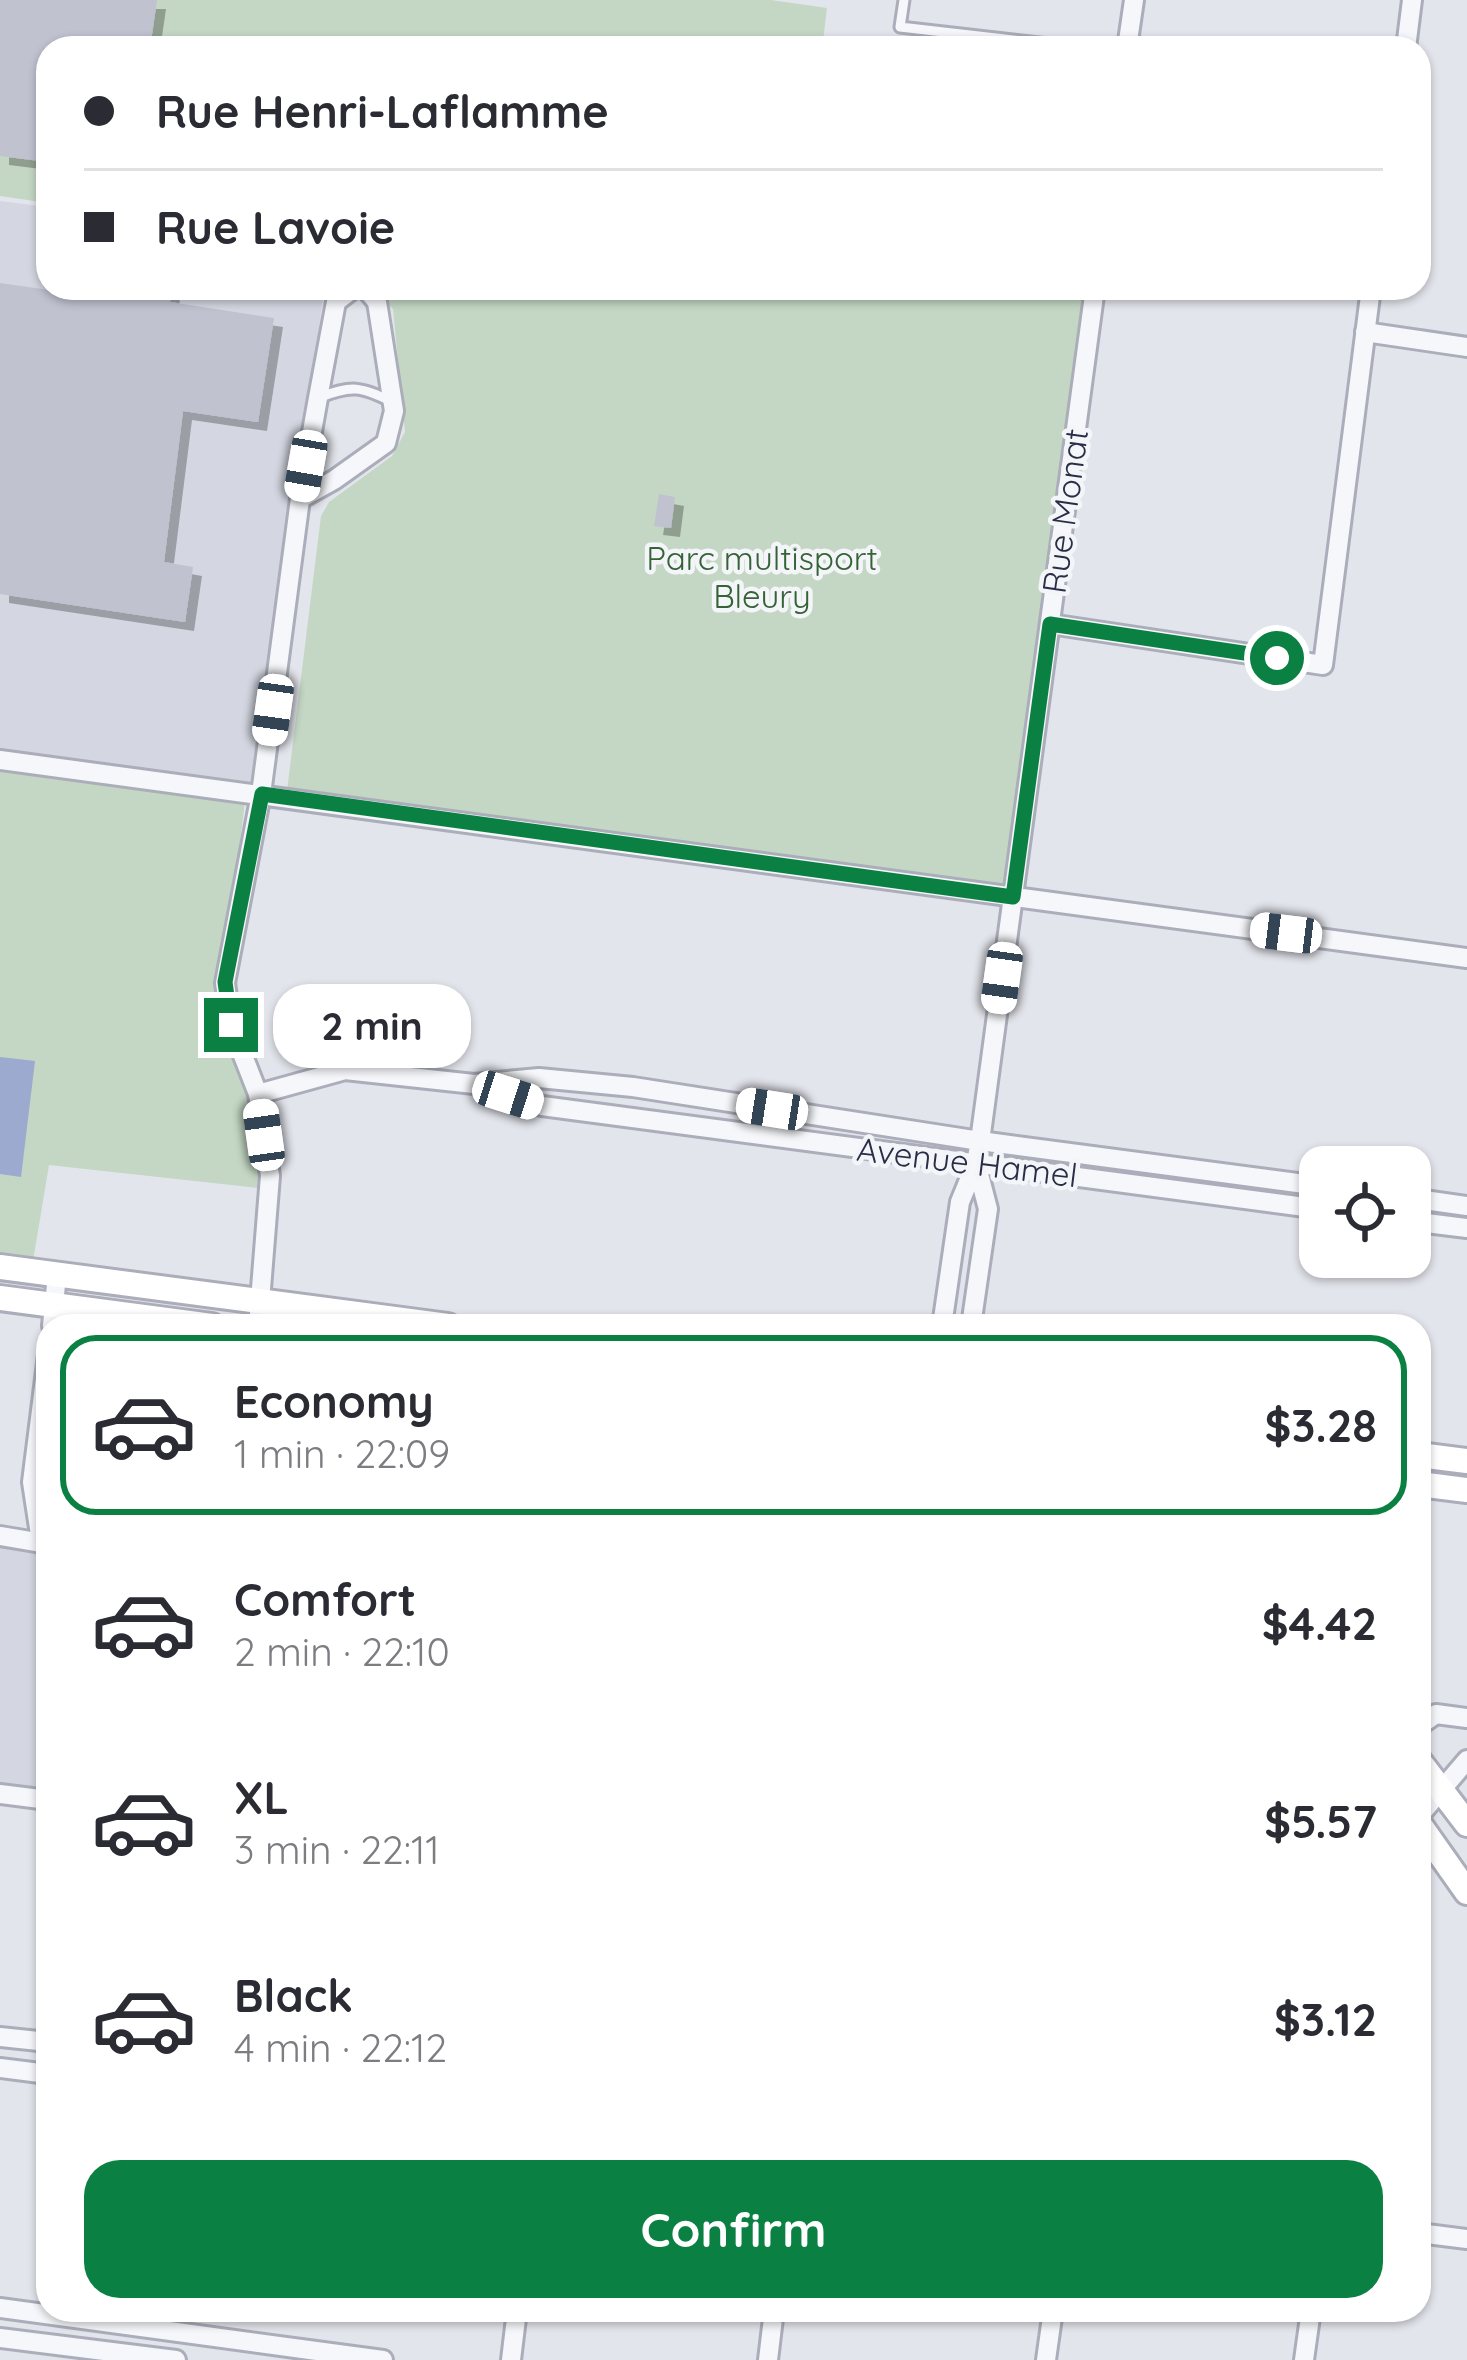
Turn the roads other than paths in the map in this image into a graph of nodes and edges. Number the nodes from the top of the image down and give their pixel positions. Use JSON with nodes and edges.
{"nodes":[{"id":1,"x":904,"y":0,"type":"edge"},
{"id":2,"x":1134,"y":0,"type":"edge"},
{"id":3,"x":1412,"y":0,"type":"edge"},
{"id":4,"x":979,"y":36,"type":"edge"},
{"id":5,"x":1129,"y":36,"type":"edge"},
{"id":6,"x":1408,"y":36,"type":"edge"},
{"id":7,"x":340,"y":300,"type":"edge"},
{"id":8,"x":375,"y":300,"type":"edge"},
{"id":9,"x":1093,"y":300,"type":"edge"},
{"id":10,"x":1369,"y":300,"type":"edge"},
{"id":11,"x":1365,"y":332,"type":"junction"},
{"id":12,"x":1467,"y":347,"type":"edge"},
{"id":13,"x":319,"y":398,"type":"junction"},
{"id":14,"x":392,"y":402,"type":"junction"},
{"id":15,"x":300,"y":499,"type":"junction"},
{"id":16,"x":1050,"y":624,"type":"junction"},
{"id":17,"x":0,"y":760,"type":"edge"},
{"id":18,"x":262,"y":794,"type":"junction"},
{"id":19,"x":1013,"y":897,"type":"junction"},
{"id":20,"x":1467,"y":958,"type":"edge"},
{"id":21,"x":474,"y":1084,"type":"junction"},
{"id":22,"x":258,"y":1094,"type":"junction"},
{"id":23,"x":980,"y":1141,"type":"junction"},
{"id":24,"x":976,"y":1162,"type":"junction"},
{"id":25,"x":1299,"y":1183,"type":"edge"},
{"id":26,"x":1431,"y":1201,"type":"edge"},
{"id":27,"x":1299,"y":1206,"type":"edge"},
{"id":28,"x":1463,"y":1206,"type":"edge"},
{"id":29,"x":1431,"y":1223,"type":"edge"},
{"id":30,"x":1462,"y":1227,"type":"edge"},
{"id":31,"x":0,"y":1267,"type":"edge"},
{"id":32,"x":58,"y":1274,"type":"junction"},
{"id":33,"x":91,"y":1278,"type":"junction"},
{"id":34,"x":0,"y":1298,"type":"edge"},
{"id":35,"x":47,"y":1314,"type":"edge"},
{"id":36,"x":53,"y":1314,"type":"edge"},
{"id":37,"x":85,"y":1314,"type":"edge"},
{"id":38,"x":259,"y":1314,"type":"edge"},
{"id":39,"x":944,"y":1314,"type":"edge"},
{"id":40,"x":973,"y":1314,"type":"edge"},
{"id":41,"x":36,"y":1450,"type":"edge"},
{"id":42,"x":1431,"y":1456,"type":"edge"},
{"id":43,"x":1467,"y":1461,"type":"edge"},
{"id":44,"x":1431,"y":1486,"type":"edge"},
{"id":45,"x":1467,"y":1490,"type":"edge"},
{"id":46,"x":36,"y":1498,"type":"edge"},
{"id":47,"x":0,"y":1536,"type":"edge"},
{"id":48,"x":36,"y":1538,"type":"edge"},
{"id":49,"x":1431,"y":1718,"type":"edge"},
{"id":50,"x":1467,"y":1718,"type":"edge"},
{"id":51,"x":1467,"y":1760,"type":"edge"},
{"id":52,"x":1431,"y":1776,"type":"edge"},
{"id":53,"x":1441,"y":1789,"type":"junction"},
{"id":54,"x":0,"y":1794,"type":"edge"},
{"id":55,"x":36,"y":1798,"type":"edge"},
{"id":56,"x":1431,"y":1803,"type":"edge"},
{"id":57,"x":1467,"y":1824,"type":"edge"},
{"id":58,"x":1431,"y":1838,"type":"edge"},
{"id":59,"x":1467,"y":1892,"type":"edge"},
{"id":60,"x":0,"y":2037,"type":"edge"},
{"id":61,"x":36,"y":2041,"type":"edge"},
{"id":62,"x":0,"y":2068,"type":"edge"},
{"id":63,"x":36,"y":2072,"type":"edge"},
{"id":64,"x":1431,"y":2234,"type":"edge"},
{"id":65,"x":1467,"y":2239,"type":"edge"},
{"id":66,"x":0,"y":2308,"type":"edge"},
{"id":67,"x":36,"y":2313,"type":"edge"},
{"id":68,"x":97,"y":2322,"type":"edge"},
{"id":69,"x":516,"y":2322,"type":"edge"},
{"id":70,"x":773,"y":2322,"type":"edge"},
{"id":71,"x":1051,"y":2322,"type":"edge"},
{"id":72,"x":1309,"y":2322,"type":"edge"},
{"id":73,"x":0,"y":2338,"type":"edge"},
{"id":74,"x":331,"y":2356,"type":"edge"},
{"id":75,"x":176,"y":2360,"type":"edge"},
{"id":76,"x":383,"y":2360,"type":"edge"},
{"id":77,"x":511,"y":2360,"type":"edge"},
{"id":78,"x":769,"y":2360,"type":"edge"},
{"id":79,"x":1046,"y":2360,"type":"edge"},
{"id":80,"x":1304,"y":2360,"type":"edge"}],
"edges":[{"from":1,"to":4,"type":"lane"},
{"from":2,"to":5,"type":"street"},
{"from":3,"to":6,"type":"street"},
{"from":7,"to":13,"type":"street"},
{"from":8,"to":14,"type":"street"},
{"from":9,"to":16,"type":"street","name":"Rue Monat"},
{"from":10,"to":11,"type":"street"},
{"from":11,"to":12,"type":"street"},
{"from":11,"to":16,"type":"street"},
{"from":13,"to":14,"type":"lane"},
{"from":13,"to":15,"type":"street"},
{"from":14,"to":15,"type":"street"},
{"from":15,"to":18,"type":"street"},
{"from":16,"to":19,"type":"street","name":"Rue Monat"},
{"from":17,"to":18,"type":"street"},
{"from":18,"to":19,"type":"street"},
{"from":18,"to":22,"type":"street"},
{"from":19,"to":20,"type":"street"},
{"from":19,"to":23,"type":"street","name":"Rue Monat"},
{"from":21,"to":22,"type":"street","name":"Avenue Hamel"},
{"from":21,"to":23,"type":"street","name":"Avenue Hamel"},
{"from":21,"to":24,"type":"street","name":"Avenue Hamel"},
{"from":22,"to":38,"type":"street"},
{"from":23,"to":24,"type":"street","name":"Rue Monat"},
{"from":23,"to":25,"type":"street","name":"Avenue Hamel"},
{"from":24,"to":27,"type":"street","name":"Avenue Hamel"},
{"from":24,"to":39,"type":"street","name":"Rue Monat"},
{"from":24,"to":40,"type":"street","name":"Rue Monat"},
{"from":26,"to":28,"type":"street"},
{"from":28,"to":30,"type":"street"},
{"from":29,"to":30,"type":"street"},
{"from":31,"to":32,"type":"street"},
{"from":32,"to":33,"type":"street"},
{"from":32,"to":36,"type":"street"},
{"from":33,"to":37,"type":"street"},
{"from":33,"to":38,"type":"street"},
{"from":34,"to":35,"type":"street"},
{"from":41,"to":46,"type":"street"},
{"from":42,"to":43,"type":"street"},
{"from":44,"to":45,"type":"street"},
{"from":47,"to":48,"type":"street"},
{"from":49,"to":50,"type":"street"},
{"from":51,"to":53,"type":"street"},
{"from":52,"to":53,"type":"street"},
{"from":53,"to":56,"type":"street"},
{"from":53,"to":57,"type":"street"},
{"from":54,"to":55,"type":"street"},
{"from":58,"to":59,"type":"street"},
{"from":60,"to":61,"type":"street"},
{"from":62,"to":63,"type":"street"},
{"from":64,"to":65,"type":"street"},
{"from":66,"to":67,"type":"street"},
{"from":68,"to":74,"type":"street"},
{"from":69,"to":77,"type":"street"},
{"from":70,"to":78,"type":"street"},
{"from":71,"to":79,"type":"street"},
{"from":72,"to":80,"type":"street"},
{"from":73,"to":75,"type":"street"},
{"from":74,"to":76,"type":"street"}]}
